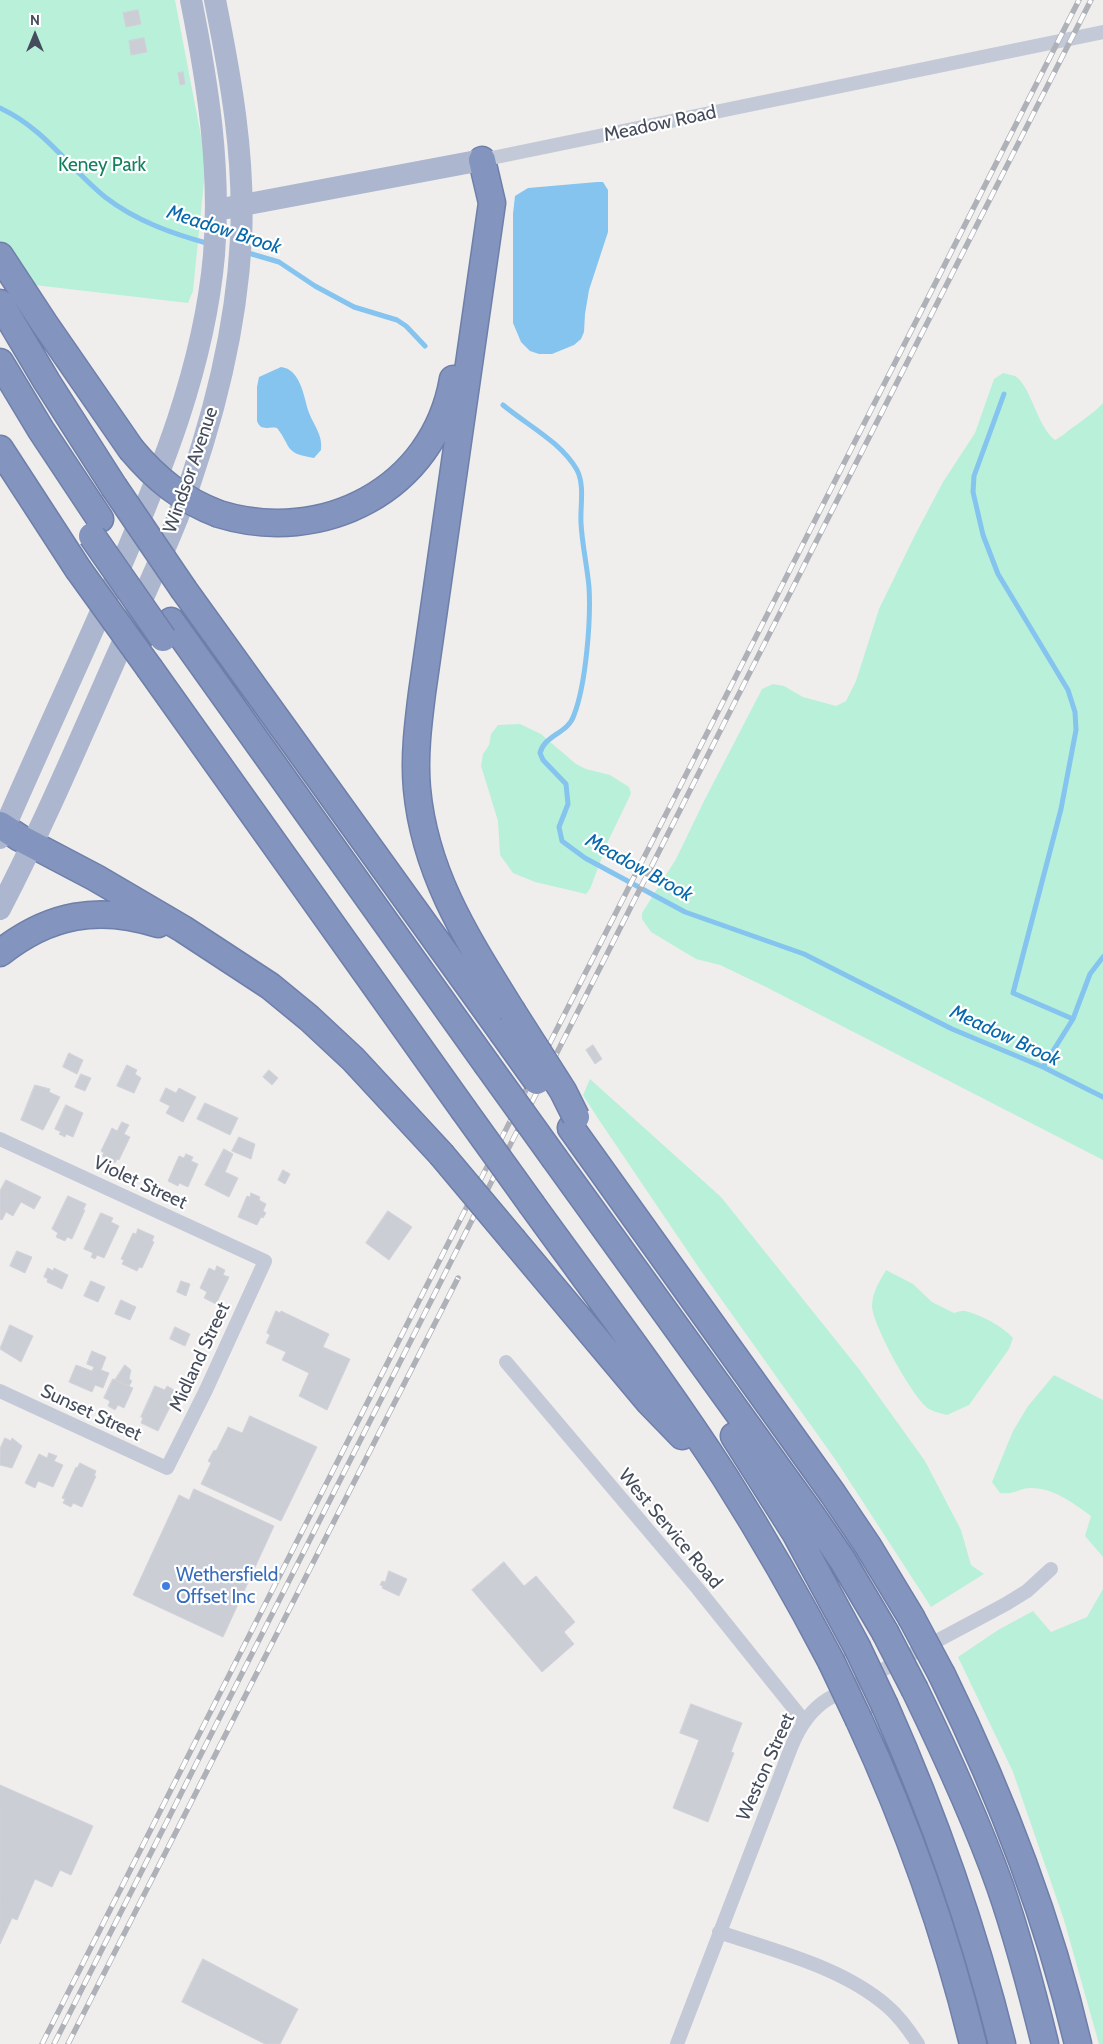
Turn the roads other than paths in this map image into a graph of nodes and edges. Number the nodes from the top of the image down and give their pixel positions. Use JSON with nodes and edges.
{"nodes":[{"id":1,"x":217,"y":8,"type":"edge"},
{"id":2,"x":193,"y":10,"type":"edge"},
{"id":3,"x":1103,"y":32,"type":"edge"},
{"id":4,"x":482,"y":160,"type":"junction"},
{"id":5,"x":242,"y":206,"type":"junction"},
{"id":6,"x":215,"y":221,"type":"junction"},
{"id":7,"x":0,"y":256,"type":"edge"},
{"id":8,"x":0,"y":303,"type":"edge"},
{"id":9,"x":0,"y":362,"type":"edge"},
{"id":10,"x":0,"y":394,"type":"edge"},
{"id":11,"x":0,"y":449,"type":"edge"},
{"id":12,"x":96,"y":528,"type":"junction"},
{"id":13,"x":1,"y":830,"type":"edge"},
{"id":14,"x":32,"y":845,"type":"junction"},
{"id":15,"x":0,"y":909,"type":"edge"},
{"id":16,"x":208,"y":944,"type":"junction"},
{"id":17,"x":0,"y":953,"type":"edge"},
{"id":18,"x":507,"y":1022,"type":"junction"},
{"id":19,"x":0,"y":1139,"type":"edge"},
{"id":20,"x":551,"y":1167,"type":"junction"},
{"id":21,"x":265,"y":1261,"type":"joint"},
{"id":22,"x":506,"y":1362,"type":"dead end"},
{"id":23,"x":0,"y":1391,"type":"edge"},
{"id":24,"x":167,"y":1468,"type":"joint"},
{"id":25,"x":724,"y":1476,"type":"junction"},
{"id":26,"x":1051,"y":1569,"type":"dead end"},
{"id":27,"x":804,"y":1721,"type":"junction"},
{"id":28,"x":719,"y":1932,"type":"junction"},
{"id":29,"x":677,"y":2044,"type":"edge"},
{"id":30,"x":918,"y":2044,"type":"edge"},
{"id":31,"x":973,"y":2044,"type":"edge"},
{"id":32,"x":1002,"y":2044,"type":"edge"},
{"id":33,"x":1046,"y":2044,"type":"edge"},
{"id":34,"x":1078,"y":2044,"type":"edge"}],
"edges":[{"from":1,"to":2,"type":"main road"},
{"from":1,"to":5,"type":"main road","name":"Windsor Avenue"},
{"from":2,"to":6,"type":"main road","name":"Windsor Avenue"},
{"from":3,"to":4,"type":"street","name":"Meadow Road"},
{"from":4,"to":5,"type":"main road","name":"Meadow Road"},
{"from":4,"to":7,"type":"highway","bridge":true},
{"from":4,"to":18,"type":"highway"},
{"from":5,"to":6,"type":"main road","name":"Meadow Road"},
{"from":5,"to":14,"type":"main road","name":"Windsor Avenue"},
{"from":6,"to":13,"type":"main road","name":"Windsor Avenue"},
{"from":8,"to":18,"type":"highway","bridge":true},
{"from":9,"to":12,"type":"highway"},
{"from":10,"to":12,"type":"highway"},
{"from":11,"to":25,"type":"highway","bridge":true},
{"from":12,"to":20,"type":"highway","bridge":true},
{"from":13,"to":14,"type":"highway"},
{"from":14,"to":15,"type":"main road","name":"Windsor Avenue"},
{"from":14,"to":16,"type":"highway"},
{"from":16,"to":17,"type":"highway"},
{"from":16,"to":25,"type":"highway","bridge":true},
{"from":18,"to":34,"type":"highway","bridge":true},
{"from":19,"to":21,"type":"street","name":"Violet Street"},
{"from":20,"to":32,"type":"highway","bridge":true},
{"from":20,"to":33,"type":"highway","bridge":true},
{"from":21,"to":24,"type":"street","name":"Midland Street"},
{"from":22,"to":27,"type":"street","name":"West Service Road"},
{"from":23,"to":24,"type":"street","name":"Sunset Street"},
{"from":25,"to":31,"type":"highway","bridge":true},
{"from":26,"to":27,"type":"street","name":"Weston Street"},
{"from":27,"to":28,"type":"street","name":"Weston Street"},
{"from":28,"to":29,"type":"street","name":"Weston Street"},
{"from":28,"to":30,"type":"street"}]}
